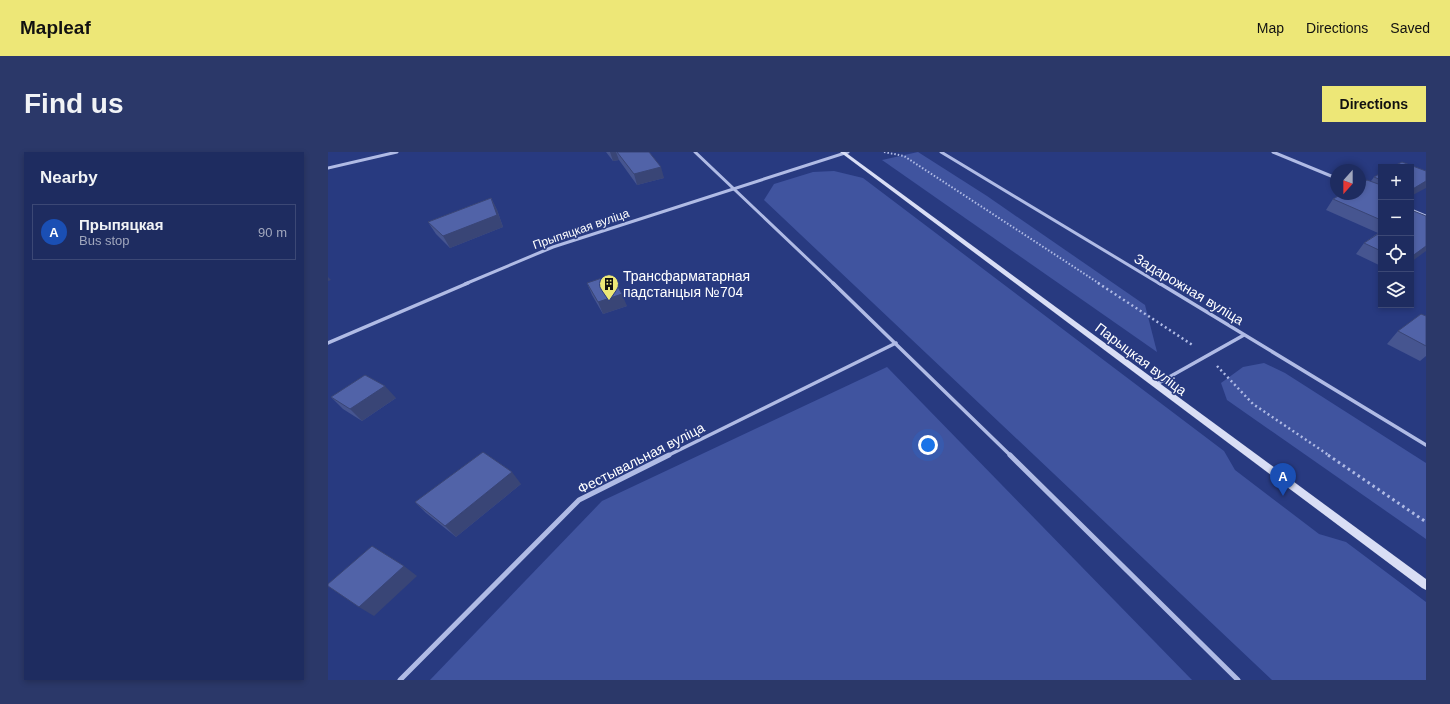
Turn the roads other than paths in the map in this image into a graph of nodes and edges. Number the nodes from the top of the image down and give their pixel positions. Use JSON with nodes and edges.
{"nodes":[{"id":1,"x":396,"y":152,"type":"edge"},
{"id":2,"x":695,"y":152,"type":"edge"},
{"id":3,"x":844,"y":152,"type":"edge"},
{"id":4,"x":941,"y":152,"type":"edge"},
{"id":5,"x":1273,"y":152,"type":"edge"},
{"id":6,"x":1284,"y":152,"type":"edge"},
{"id":7,"x":1279,"y":154,"type":"junction"},
{"id":8,"x":328,"y":168,"type":"edge"},
{"id":9,"x":1330,"y":175,"type":"edge"},
{"id":10,"x":734,"y":189,"type":"junction"},
{"id":11,"x":1414,"y":211,"type":"edge"},
{"id":12,"x":1426,"y":216,"type":"edge"},
{"id":13,"x":1244,"y":335,"type":"junction"},
{"id":14,"x":328,"y":342,"type":"edge"},
{"id":15,"x":896,"y":343,"type":"junction"},
{"id":16,"x":1155,"y":385,"type":"junction"},
{"id":17,"x":1426,"y":445,"type":"edge"},
{"id":18,"x":1426,"y":585,"type":"edge"},
{"id":19,"x":400,"y":680,"type":"edge"},
{"id":20,"x":1238,"y":680,"type":"edge"}],
"edges":[{"from":1,"to":8,"type":"street"},
{"from":2,"to":10,"type":"street"},
{"from":3,"to":10,"type":"street","name":"Прыпяцкая вуліца"},
{"from":3,"to":16,"type":"main road","name":"Парыцкая вуліца"},
{"from":4,"to":13,"type":"street","name":"Задарожная вуліца"},
{"from":5,"to":7,"type":"street"},
{"from":6,"to":7,"type":"street"},
{"from":7,"to":9,"type":"street"},
{"from":10,"to":14,"type":"street","name":"Прыпяцкая вуліца"},
{"from":10,"to":15,"type":"street"},
{"from":11,"to":12,"type":"street"},
{"from":13,"to":16,"type":"street"},
{"from":13,"to":17,"type":"street","name":"Задарожная вуліца"},
{"from":15,"to":19,"type":"street","name":"Фестывальная вуліца"},
{"from":15,"to":20,"type":"street"},
{"from":16,"to":18,"type":"main road","name":"Парыцкая вуліца"}]}
